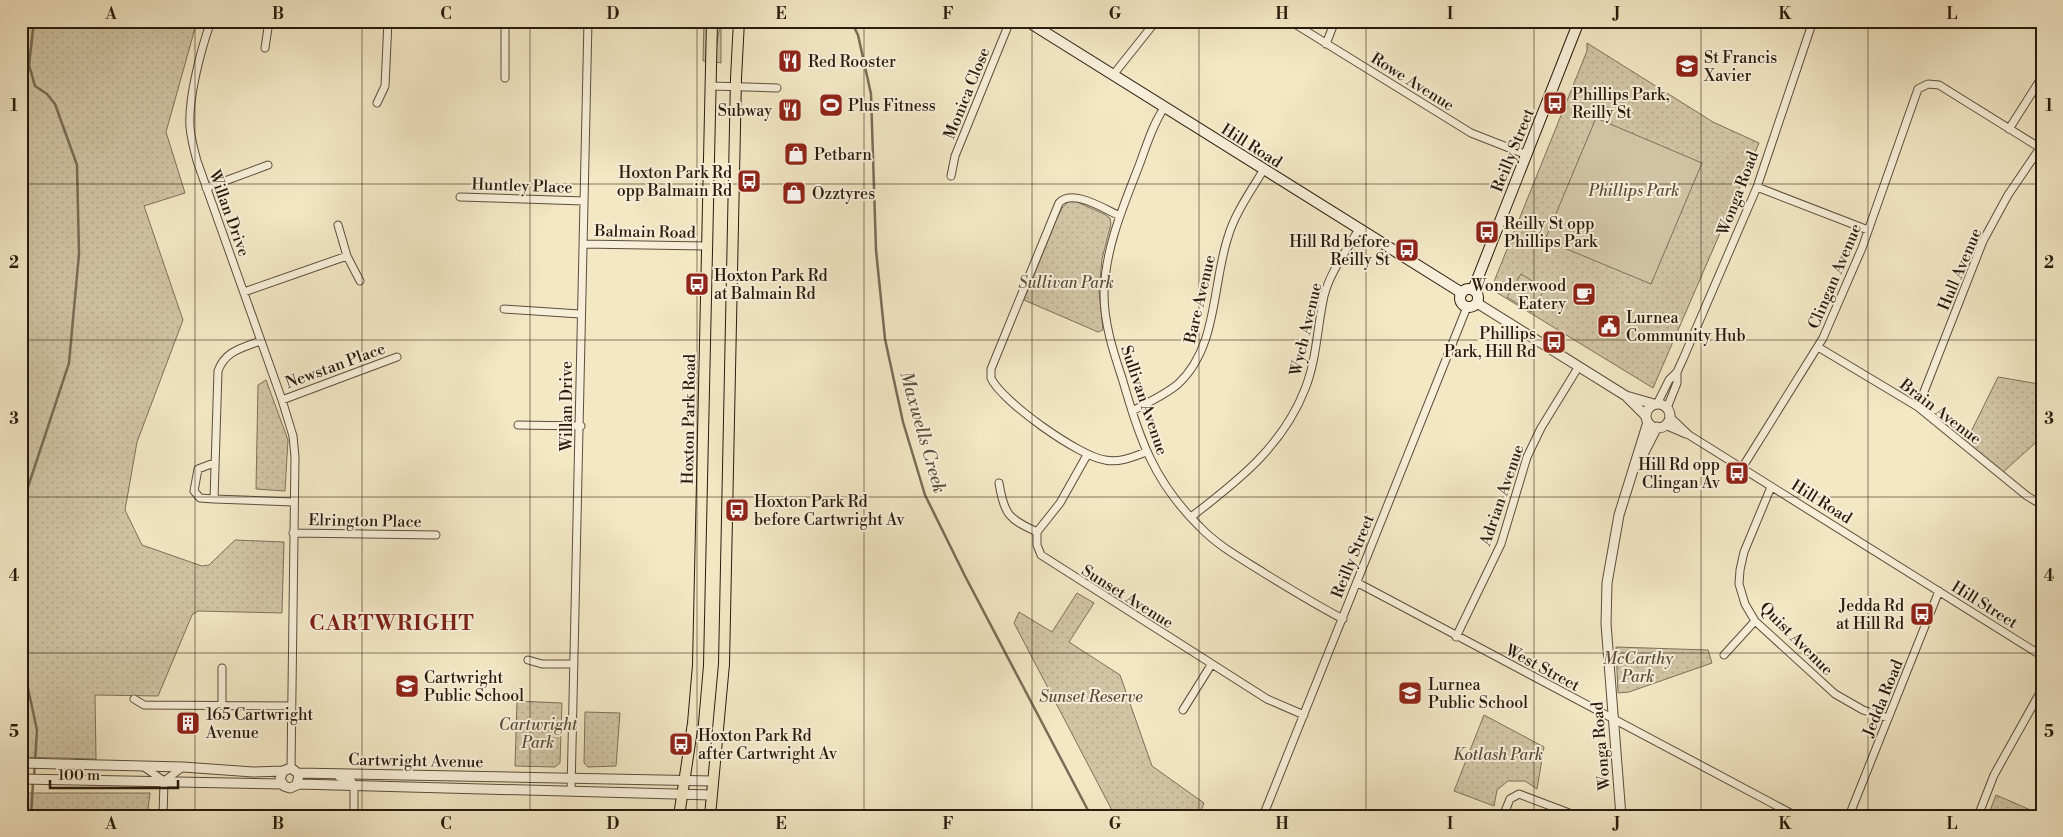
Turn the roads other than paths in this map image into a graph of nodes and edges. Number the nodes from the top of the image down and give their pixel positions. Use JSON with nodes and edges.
{"nodes":[{"id":1,"x":211,"y":21,"type":"edge"},
{"id":2,"x":269,"y":21,"type":"edge"},
{"id":3,"x":388,"y":21,"type":"edge"},
{"id":4,"x":505,"y":21,"type":"edge"},
{"id":5,"x":588,"y":21,"type":"edge"},
{"id":6,"x":712,"y":21,"type":"edge"},
{"id":7,"x":739,"y":21,"type":"edge"},
{"id":8,"x":1010,"y":21,"type":"edge"},
{"id":9,"x":1027,"y":21,"type":"edge"},
{"id":10,"x":1156,"y":21,"type":"edge"},
{"id":11,"x":1290,"y":21,"type":"edge"},
{"id":12,"x":1334,"y":21,"type":"edge"},
{"id":13,"x":1813,"y":21,"type":"edge"},
{"id":14,"x":1577,"y":22,"type":"edge"},
{"id":15,"x":1326,"y":44,"type":"junction"},
{"id":16,"x":265,"y":48,"type":"dead end"},
{"id":17,"x":1113,"y":75,"type":"junction"},
{"id":18,"x":2042,"y":77,"type":"edge"},
{"id":19,"x":504,"y":78,"type":"dead end"},
{"id":20,"x":711,"y":86,"type":"junction"},
{"id":21,"x":736,"y":87,"type":"junction"},
{"id":22,"x":777,"y":88,"type":"dead end"},
{"id":23,"x":377,"y":103,"type":"dead end"},
{"id":24,"x":1164,"y":108,"type":"junction"},
{"id":25,"x":2009,"y":129,"type":"junction"},
{"id":26,"x":2041,"y":149,"type":"edge"},
{"id":27,"x":1526,"y":154,"type":"junction"},
{"id":28,"x":268,"y":165,"type":"dead end"},
{"id":29,"x":1264,"y":169,"type":"junction"},
{"id":30,"x":951,"y":176,"type":"dead end"},
{"id":31,"x":206,"y":188,"type":"junction"},
{"id":32,"x":1757,"y":188,"type":"junction"},
{"id":33,"x":460,"y":197,"type":"dead end"},
{"id":34,"x":584,"y":201,"type":"junction"},
{"id":35,"x":1120,"y":216,"type":"junction"},
{"id":36,"x":338,"y":225,"type":"dead end"},
{"id":37,"x":1359,"y":229,"type":"junction"},
{"id":38,"x":1868,"y":230,"type":"junction"},
{"id":39,"x":583,"y":244,"type":"junction"},
{"id":40,"x":706,"y":246,"type":"junction"},
{"id":41,"x":347,"y":256,"type":"junction"},
{"id":42,"x":360,"y":281,"type":"dead end"},
{"id":43,"x":1473,"y":290,"type":"junction"},
{"id":44,"x":244,"y":292,"type":"junction"},
{"id":45,"x":1462,"y":293,"type":"junction"},
{"id":46,"x":1472,"y":305,"type":"junction"},
{"id":47,"x":504,"y":309,"type":"dead end"},
{"id":48,"x":580,"y":314,"type":"junction"},
{"id":49,"x":260,"y":341,"type":"junction"},
{"id":50,"x":1818,"y":346,"type":"junction"},
{"id":51,"x":397,"y":357,"type":"dead end"},
{"id":52,"x":1579,"y":366,"type":"junction"},
{"id":53,"x":1677,"y":372,"type":"junction"},
{"id":54,"x":1626,"y":396,"type":"junction"},
{"id":55,"x":282,"y":400,"type":"junction"},
{"id":56,"x":1656,"y":404,"type":"junction"},
{"id":57,"x":1918,"y":407,"type":"junction"},
{"id":58,"x":1132,"y":411,"type":"junction"},
{"id":59,"x":1668,"y":412,"type":"junction"},
{"id":60,"x":1647,"y":419,"type":"junction"},
{"id":61,"x":518,"y":425,"type":"dead end"},
{"id":62,"x":580,"y":426,"type":"junction"},
{"id":63,"x":1661,"y":426,"type":"junction"},
{"id":64,"x":1689,"y":435,"type":"junction"},
{"id":65,"x":1146,"y":452,"type":"junction"},
{"id":66,"x":1087,"y":455,"type":"junction"},
{"id":67,"x":214,"y":463,"type":"junction"},
{"id":68,"x":1635,"y":468,"type":"junction"},
{"id":69,"x":1742,"y":468,"type":"junction"},
{"id":70,"x":999,"y":483,"type":"dead end"},
{"id":71,"x":1771,"y":487,"type":"junction"},
{"id":72,"x":214,"y":499,"type":"junction"},
{"id":73,"x":293,"y":502,"type":"junction"},
{"id":74,"x":2042,"y":505,"type":"edge"},
{"id":75,"x":1191,"y":517,"type":"junction"},
{"id":76,"x":1037,"y":532,"type":"junction"},
{"id":77,"x":294,"y":533,"type":"junction"},
{"id":78,"x":436,"y":535,"type":"dead end"},
{"id":79,"x":1358,"y":583,"type":"junction"},
{"id":80,"x":1939,"y":591,"type":"junction"},
{"id":81,"x":1343,"y":619,"type":"junction"},
{"id":82,"x":1755,"y":621,"type":"junction"},
{"id":83,"x":1456,"y":637,"type":"junction"},
{"id":84,"x":1724,"y":655,"type":"dead end"},
{"id":85,"x":2042,"y":656,"type":"edge"},
{"id":86,"x":528,"y":660,"type":"dead end"},
{"id":87,"x":574,"y":664,"type":"junction"},
{"id":88,"x":1211,"y":664,"type":"junction"},
{"id":89,"x":222,"y":668,"type":"dead end"},
{"id":90,"x":2042,"y":690,"type":"edge"},
{"id":91,"x":134,"y":699,"type":"dead end"},
{"id":92,"x":222,"y":704,"type":"junction"},
{"id":93,"x":292,"y":706,"type":"junction"},
{"id":94,"x":1183,"y":710,"type":"dead end"},
{"id":95,"x":1304,"y":715,"type":"junction"},
{"id":96,"x":1888,"y":718,"type":"junction"},
{"id":97,"x":1613,"y":719,"type":"junction"},
{"id":98,"x":21,"y":763,"type":"edge"},
{"id":99,"x":144,"y":767,"type":"junction"},
{"id":100,"x":183,"y":767,"type":"junction"},
{"id":101,"x":291,"y":771,"type":"junction"},
{"id":102,"x":330,"y":773,"type":"junction"},
{"id":103,"x":572,"y":778,"type":"junction"},
{"id":104,"x":21,"y":779,"type":"edge"},
{"id":105,"x":685,"y":780,"type":"junction"},
{"id":106,"x":164,"y":781,"type":"junction"},
{"id":107,"x":712,"y":781,"type":"junction"},
{"id":108,"x":283,"y":784,"type":"junction"},
{"id":109,"x":298,"y":784,"type":"junction"},
{"id":110,"x":354,"y":786,"type":"junction"},
{"id":111,"x":571,"y":791,"type":"junction"},
{"id":112,"x":683,"y":794,"type":"junction"},
{"id":113,"x":712,"y":794,"type":"junction"},
{"id":114,"x":1621,"y":814,"type":"edge"},
{"id":115,"x":163,"y":816,"type":"edge"},
{"id":116,"x":354,"y":816,"type":"edge"},
{"id":117,"x":679,"y":816,"type":"edge"},
{"id":118,"x":710,"y":816,"type":"edge"},
{"id":119,"x":1263,"y":816,"type":"edge"},
{"id":120,"x":1503,"y":816,"type":"edge"},
{"id":121,"x":1796,"y":816,"type":"edge"},
{"id":122,"x":1850,"y":816,"type":"edge"},
{"id":123,"x":1978,"y":816,"type":"edge"}],
"edges":[{"from":1,"to":31,"type":"street","name":"Willan Drive"},
{"from":2,"to":16,"type":"street"},
{"from":3,"to":23,"type":"street"},
{"from":4,"to":19,"type":"street"},
{"from":5,"to":34,"type":"street","name":"Willan Drive"},
{"from":6,"to":20,"type":"main road","name":"Hoxton Park Road"},
{"from":7,"to":21,"type":"main road"},
{"from":8,"to":30,"type":"street","name":"Monica Close"},
{"from":9,"to":17,"type":"main road","name":"Hill Road"},
{"from":10,"to":17,"type":"street"},
{"from":11,"to":15,"type":"street","name":"Rowe Avenue"},
{"from":12,"to":15,"type":"street"},
{"from":13,"to":32,"type":"street","name":"Wonga Road"},
{"from":14,"to":27,"type":"main road","name":"Reilly Street"},
{"from":15,"to":27,"type":"street","name":"Rowe Avenue"},
{"from":17,"to":24,"type":"main road","name":"Hill Road"},
{"from":18,"to":25,"type":"street"},
{"from":20,"to":21,"type":"street"},
{"from":20,"to":40,"type":"main road","name":"Hoxton Park Road"},
{"from":21,"to":22,"type":"street"},
{"from":21,"to":107,"type":"main road"},
{"from":24,"to":29,"type":"main road","name":"Hill Road"},
{"from":24,"to":35,"type":"street","name":"Sullivan Avenue"},
{"from":25,"to":26,"type":"street"},
{"from":25,"to":38,"type":"street","name":"Clingan Avenue"},
{"from":26,"to":57,"type":"street","name":"Hull Avenue"},
{"from":27,"to":43,"type":"main road","name":"Reilly Street"},
{"from":28,"to":31,"type":"street"},
{"from":29,"to":37,"type":"main road","name":"Hill Road"},
{"from":29,"to":58,"type":"street","name":"Bare Avenue"},
{"from":31,"to":44,"type":"street","name":"Willan Drive"},
{"from":32,"to":38,"type":"street"},
{"from":32,"to":53,"type":"street","name":"Wonga Road"},
{"from":33,"to":34,"type":"street","name":"Huntley Place"},
{"from":34,"to":39,"type":"street","name":"Willan Drive"},
{"from":35,"to":58,"type":"street","name":"Sullivan Avenue"},
{"from":35,"to":66,"type":"street"},
{"from":36,"to":41,"type":"street"},
{"from":37,"to":45,"type":"main road","name":"Hill Road"},
{"from":37,"to":75,"type":"street","name":"Wych Avenue"},
{"from":38,"to":50,"type":"street","name":"Clingan Avenue"},
{"from":39,"to":40,"type":"street","name":"Balmain Road"},
{"from":39,"to":48,"type":"street","name":"Willan Drive"},
{"from":40,"to":105,"type":"main road","name":"Hoxton Park Road"},
{"from":41,"to":42,"type":"street"},
{"from":41,"to":44,"type":"street"},
{"from":43,"to":45,"type":"main road"},
{"from":43,"to":46,"type":"main road"},
{"from":44,"to":49,"type":"street","name":"Willan Drive"},
{"from":45,"to":46,"type":"main road"},
{"from":46,"to":52,"type":"street"},
{"from":46,"to":79,"type":"street","name":"Reilly Street"},
{"from":47,"to":48,"type":"street"},
{"from":48,"to":62,"type":"street","name":"Willan Drive"},
{"from":49,"to":55,"type":"street","name":"Willan Drive"},
{"from":49,"to":67,"type":"street"},
{"from":50,"to":57,"type":"street","name":"Brain Avenue"},
{"from":50,"to":69,"type":"street","name":"Clingan Avenue"},
{"from":51,"to":55,"type":"street","name":"Newstan Place"},
{"from":52,"to":54,"type":"street"},
{"from":52,"to":83,"type":"street","name":"Adrian Avenue"},
{"from":53,"to":56,"type":"street","name":"Wonga Road"},
{"from":53,"to":59,"type":"street","name":"Wonga Road"},
{"from":54,"to":56,"type":"street"},
{"from":54,"to":60,"type":"street"},
{"from":55,"to":73,"type":"street","name":"Willan Drive"},
{"from":56,"to":59,"type":"street"},
{"from":56,"to":60,"type":"street","name":"Wonga Road"},
{"from":57,"to":74,"type":"street","name":"Brain Avenue"},
{"from":58,"to":65,"type":"street","name":"Sullivan Avenue"},
{"from":59,"to":63,"type":"street","name":"Wonga Road"},
{"from":59,"to":64,"type":"street","name":"Hill Road"},
{"from":60,"to":63,"type":"street"},
{"from":60,"to":68,"type":"street","name":"Wonga Road"},
{"from":61,"to":62,"type":"street"},
{"from":62,"to":87,"type":"street","name":"Willan Drive"},
{"from":63,"to":64,"type":"street","name":"Hill Road"},
{"from":63,"to":68,"type":"street","name":"Wonga Road"},
{"from":64,"to":69,"type":"street","name":"Hill Road"},
{"from":65,"to":66,"type":"street"},
{"from":65,"to":75,"type":"street","name":"Sullivan Avenue"},
{"from":66,"to":76,"type":"street"},
{"from":67,"to":72,"type":"street"},
{"from":67,"to":72,"type":"street"},
{"from":68,"to":97,"type":"street","name":"Wonga Road"},
{"from":69,"to":71,"type":"street","name":"Hill Road"},
{"from":70,"to":76,"type":"street"},
{"from":71,"to":80,"type":"street","name":"Hill Road"},
{"from":71,"to":82,"type":"street","name":"Quist Avenue"},
{"from":72,"to":73,"type":"street"},
{"from":73,"to":77,"type":"street","name":"Willan Drive"},
{"from":75,"to":81,"type":"street","name":"Sullivan Avenue"},
{"from":76,"to":88,"type":"street","name":"Sunset Avenue"},
{"from":77,"to":78,"type":"street","name":"Elrington Place"},
{"from":77,"to":93,"type":"street","name":"Willan Drive"},
{"from":79,"to":81,"type":"street","name":"Reilly Street"},
{"from":79,"to":83,"type":"street","name":"West Street"},
{"from":80,"to":85,"type":"street","name":"Hill Street"},
{"from":80,"to":96,"type":"street","name":"Jedda Road"},
{"from":81,"to":95,"type":"street","name":"Reilly Street"},
{"from":82,"to":84,"type":"street"},
{"from":82,"to":96,"type":"street","name":"Quist Avenue"},
{"from":83,"to":97,"type":"street","name":"West Street"},
{"from":86,"to":87,"type":"street"},
{"from":87,"to":103,"type":"street","name":"Willan Drive"},
{"from":88,"to":94,"type":"street"},
{"from":88,"to":95,"type":"street","name":"Sunset Avenue"},
{"from":89,"to":92,"type":"street"},
{"from":90,"to":123,"type":"street"},
{"from":91,"to":92,"type":"street"},
{"from":92,"to":93,"type":"street"},
{"from":93,"to":101,"type":"street","name":"Willan Drive"},
{"from":95,"to":119,"type":"street","name":"Reilly Street"},
{"from":96,"to":122,"type":"street","name":"Jedda Road"},
{"from":97,"to":114,"type":"street","name":"Wonga Road"},
{"from":97,"to":121,"type":"street","name":"West Street"},
{"from":98,"to":99,"type":"street","name":"Cartwright Avenue"},
{"from":99,"to":100,"type":"street","name":"Cartwright Avenue"},
{"from":99,"to":106,"type":"street"},
{"from":100,"to":101,"type":"street","name":"Cartwright Avenue"},
{"from":100,"to":106,"type":"street"},
{"from":101,"to":102,"type":"street","name":"Cartwright Avenue"},
{"from":101,"to":108,"type":"street"},
{"from":101,"to":109,"type":"street"},
{"from":102,"to":103,"type":"street","name":"Cartwright Avenue"},
{"from":102,"to":110,"type":"street"},
{"from":103,"to":105,"type":"street","name":"Cartwright Avenue"},
{"from":103,"to":111,"type":"street","name":"Willan Drive"},
{"from":104,"to":106,"type":"street"},
{"from":105,"to":107,"type":"street","name":"Cartwright Avenue"},
{"from":105,"to":112,"type":"main road","name":"Hoxton Park Road"},
{"from":106,"to":108,"type":"street"},
{"from":106,"to":115,"type":"street"},
{"from":107,"to":113,"type":"main road"},
{"from":108,"to":109,"type":"street","name":"Cartwright Avenue"},
{"from":109,"to":110,"type":"street","name":"Cartwright Avenue"},
{"from":110,"to":111,"type":"street","name":"Cartwright Avenue"},
{"from":110,"to":116,"type":"street"},
{"from":111,"to":112,"type":"street","name":"Cartwright Avenue"},
{"from":112,"to":113,"type":"street","name":"Cartwright Avenue"},
{"from":112,"to":117,"type":"main road","name":"Hoxton Park Road"},
{"from":113,"to":118,"type":"main road"},
{"from":114,"to":120,"type":"street"}]}
